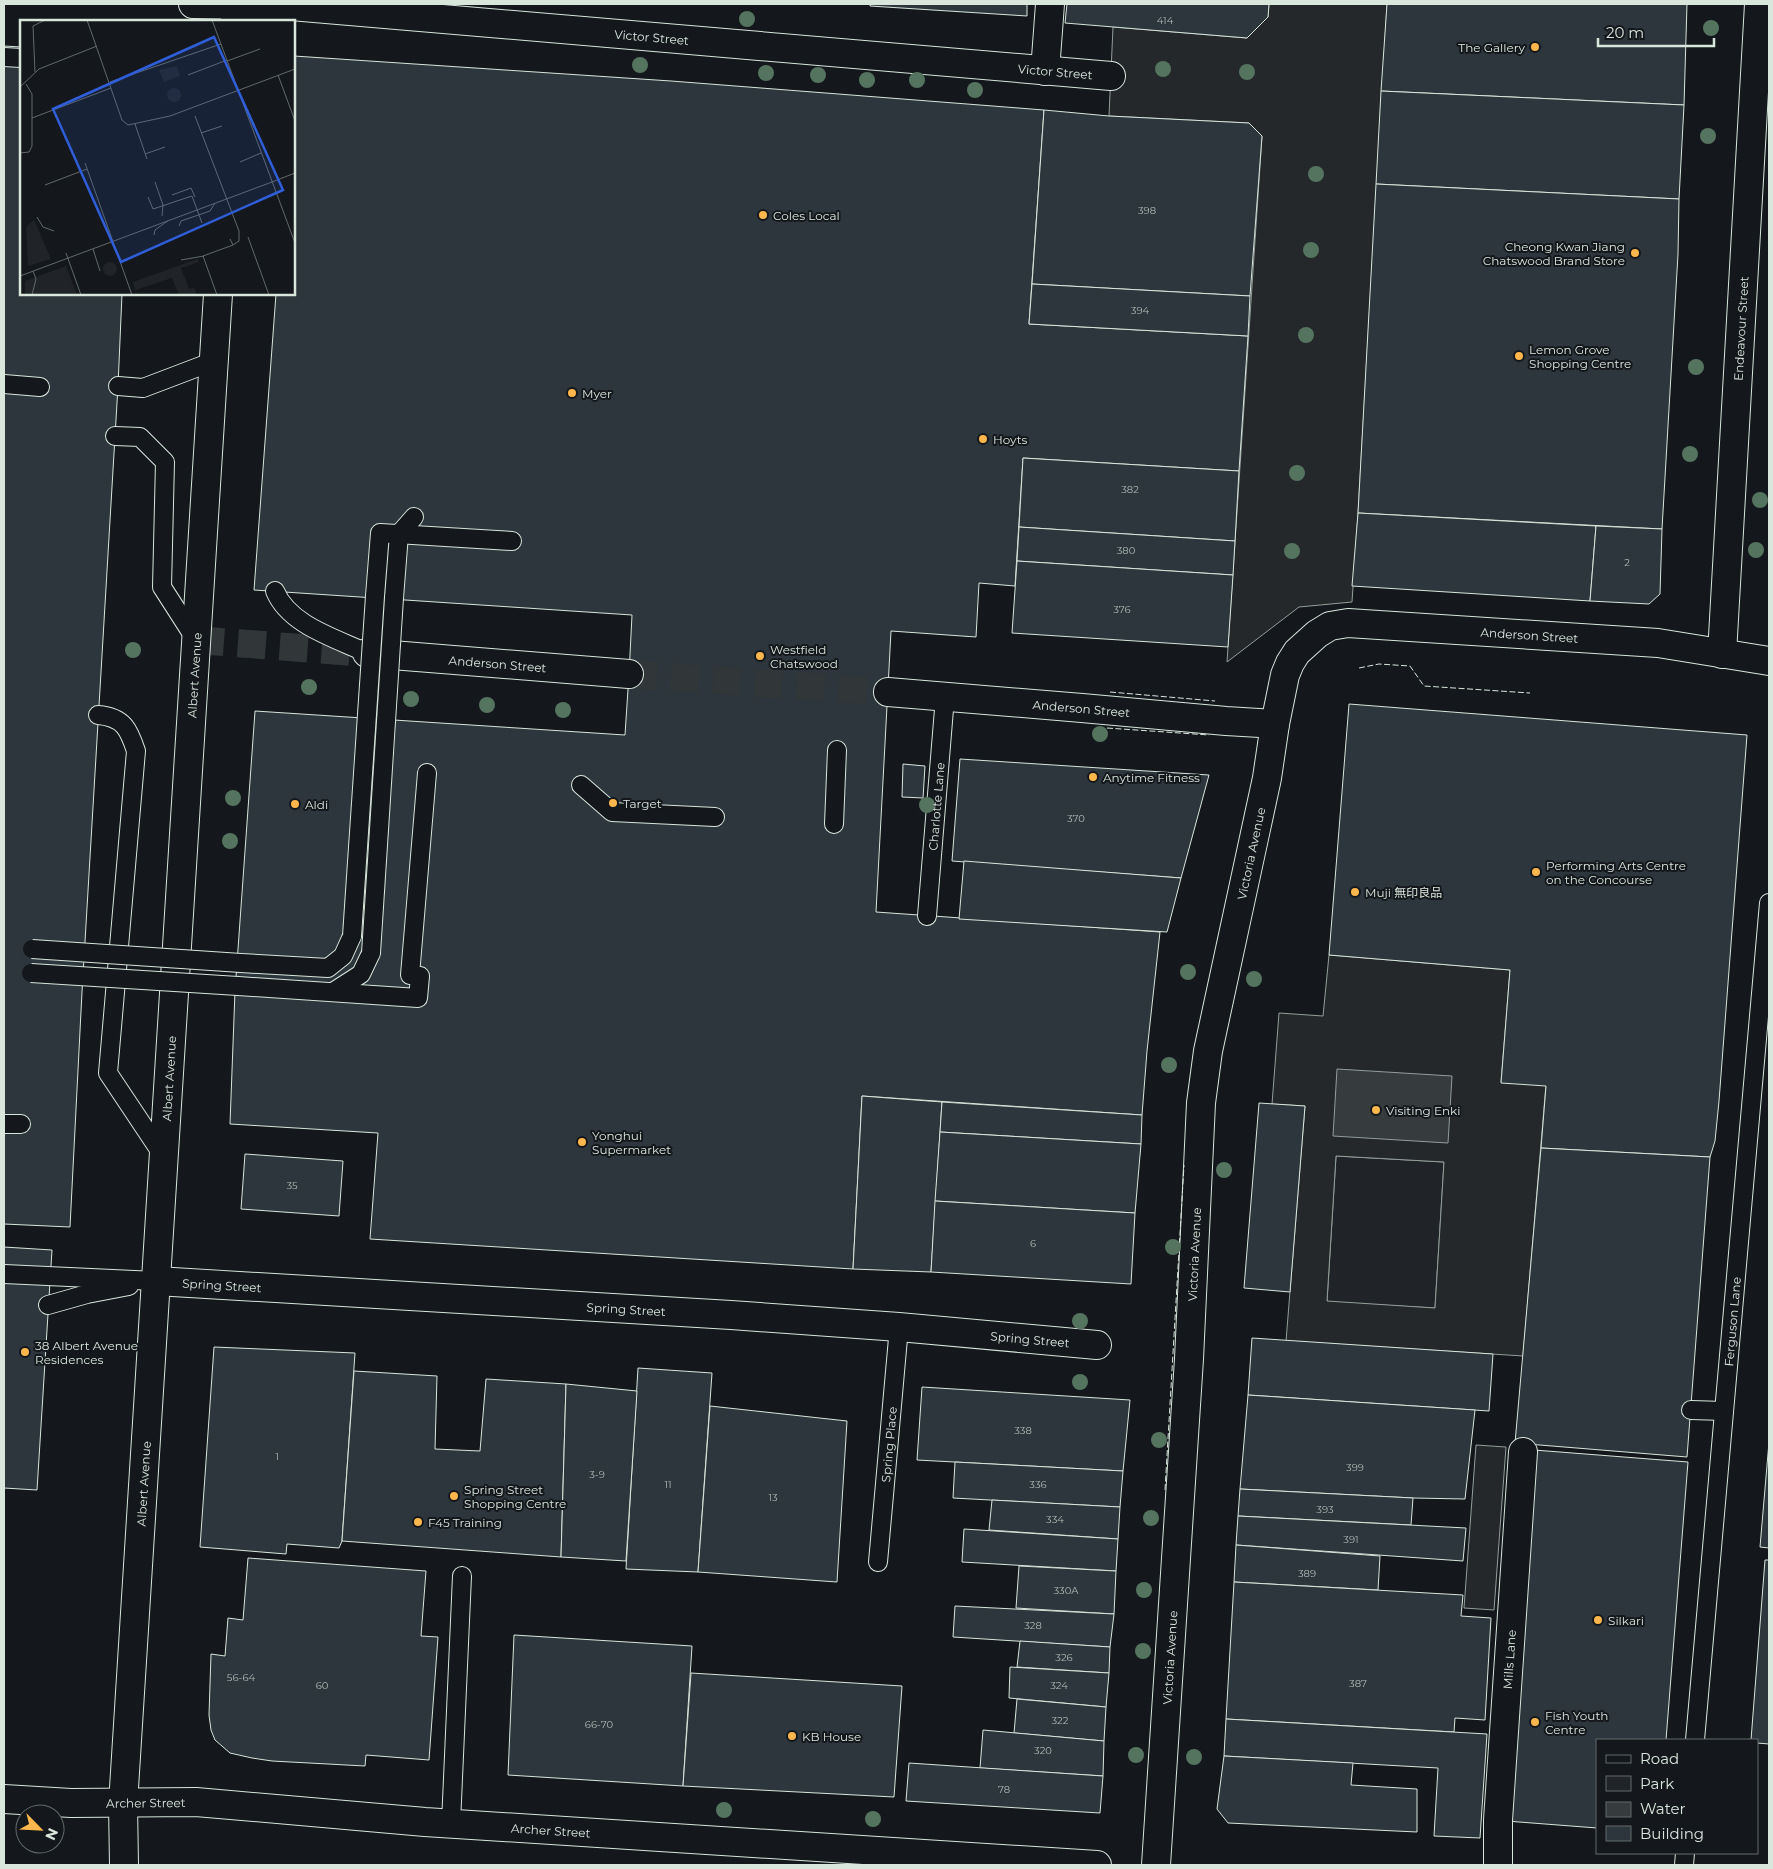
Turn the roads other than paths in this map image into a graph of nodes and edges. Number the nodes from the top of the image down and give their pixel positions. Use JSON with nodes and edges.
{"nodes":[{"id":1,"x":193,"y":4,"type":"edge"},
{"id":2,"x":1050,"y":4,"type":"edge"},
{"id":3,"x":1759,"y":4,"type":"edge"},
{"id":4,"x":235,"y":10,"type":"edge"},
{"id":5,"x":4,"y":57,"type":"edge"},
{"id":6,"x":20,"y":58,"type":"edge"},
{"id":7,"x":1046,"y":70,"type":"junction"},
{"id":8,"x":1112,"y":76,"type":"dead end"},
{"id":9,"x":218,"y":295,"type":"edge"},
{"id":10,"x":214,"y":361,"type":"junction"},
{"id":11,"x":4,"y":384,"type":"edge"},
{"id":12,"x":118,"y":386,"type":"dead end"},
{"id":13,"x":40,"y":387,"type":"dead end"},
{"id":14,"x":115,"y":436,"type":"dead end"},
{"id":15,"x":414,"y":517,"type":"dead end"},
{"id":16,"x":399,"y":534,"type":"junction"},
{"id":17,"x":512,"y":541,"type":"dead end"},
{"id":18,"x":274,"y":591,"type":"dead end"},
{"id":19,"x":196,"y":640,"type":"junction"},
{"id":20,"x":1297,"y":652,"type":"joint"},
{"id":21,"x":367,"y":653,"type":"joint"},
{"id":22,"x":1722,"y":654,"type":"junction"},
{"id":23,"x":1769,"y":661,"type":"edge"},
{"id":24,"x":629,"y":674,"type":"tunnel mouth"},
{"id":25,"x":888,"y":692,"type":"tunnel mouth"},
{"id":26,"x":945,"y":697,"type":"junction"},
{"id":27,"x":98,"y":715,"type":"dead end"},
{"id":28,"x":1275,"y":724,"type":"junction"},
{"id":29,"x":837,"y":750,"type":"dead end"},
{"id":30,"x":427,"y":773,"type":"dead end"},
{"id":31,"x":581,"y":785,"type":"dead end"},
{"id":32,"x":715,"y":817,"type":"dead end"},
{"id":33,"x":834,"y":824,"type":"dead end"},
{"id":34,"x":1769,"y":904,"type":"edge"},
{"id":35,"x":927,"y":916,"type":"dead end"},
{"id":36,"x":32,"y":949,"type":"dead end"},
{"id":37,"x":31,"y":973,"type":"dead end"},
{"id":38,"x":415,"y":975,"type":"junction"},
{"id":39,"x":333,"y":992,"type":"junction"},
{"id":40,"x":398,"y":997,"type":"junction"},
{"id":41,"x":4,"y":1124,"type":"edge"},
{"id":42,"x":22,"y":1124,"type":"dead end"},
{"id":43,"x":164,"y":1158,"type":"junction"},
{"id":44,"x":4,"y":1274,"type":"edge"},
{"id":45,"x":156,"y":1281,"type":"junction"},
{"id":46,"x":48,"y":1305,"type":"dead end"},
{"id":47,"x":899,"y":1327,"type":"junction"},
{"id":48,"x":1096,"y":1345,"type":"dead end"},
{"id":49,"x":1691,"y":1410,"type":"dead end"},
{"id":50,"x":1724,"y":1411,"type":"junction"},
{"id":51,"x":1523,"y":1452,"type":"dead end"},
{"id":52,"x":878,"y":1562,"type":"dead end"},
{"id":53,"x":462,"y":1576,"type":"dead end"},
{"id":54,"x":1695,"y":1739,"type":"edge"},
{"id":55,"x":4,"y":1799,"type":"edge"},
{"id":56,"x":123,"y":1804,"type":"junction"},
{"id":57,"x":451,"y":1823,"type":"junction"},
{"id":58,"x":124,"y":1865,"type":"edge"},
{"id":59,"x":1097,"y":1865,"type":"edge"},
{"id":60,"x":1156,"y":1865,"type":"edge"},
{"id":61,"x":1498,"y":1865,"type":"edge"}],
"edges":[{"from":1,"to":4,"type":"street","name":"Victor Street"},
{"from":2,"to":7,"type":"street"},
{"from":3,"to":22,"type":"street","name":"Endeavour Street"},
{"from":4,"to":7,"type":"street","name":"Victor Street"},
{"from":5,"to":6,"type":"lane"},
{"from":7,"to":8,"type":"street","name":"Victor Street"},
{"from":9,"to":10,"type":"street","name":"Albert Avenue"},
{"from":10,"to":12,"type":"lane"},
{"from":10,"to":19,"type":"street","name":"Albert Avenue"},
{"from":11,"to":13,"type":"lane"},
{"from":14,"to":19,"type":"lane"},
{"from":15,"to":16,"type":"lane"},
{"from":16,"to":17,"type":"lane"},
{"from":16,"to":36,"type":"lane","bridge":true},
{"from":16,"to":39,"type":"lane","bridge":true},
{"from":18,"to":21,"type":"lane"},
{"from":19,"to":43,"type":"street","name":"Albert Avenue"},
{"from":20,"to":22,"type":"street","name":"Anderson Street"},
{"from":20,"to":28,"type":"street","name":"Victoria Avenue"},
{"from":21,"to":24,"type":"street","name":"Anderson Street"},
{"from":22,"to":23,"type":"street","name":"Anderson Street"},
{"from":25,"to":26,"type":"street","name":"Anderson Street"},
{"from":26,"to":28,"type":"street","name":"Anderson Street"},
{"from":26,"to":35,"type":"lane","name":"Charlotte Lane"},
{"from":27,"to":43,"type":"lane","bridge":true},
{"from":28,"to":60,"type":"street","name":"Victoria Avenue"},
{"from":29,"to":33,"type":"lane"},
{"from":30,"to":38,"type":"lane"},
{"from":31,"to":32,"type":"lane"},
{"from":34,"to":50,"type":"lane","name":"Ferguson Lane"},
{"from":37,"to":39,"type":"lane","bridge":true},
{"from":38,"to":40,"type":"lane"},
{"from":38,"to":40,"type":"lane"},
{"from":39,"to":40,"type":"lane"},
{"from":41,"to":42,"type":"lane"},
{"from":43,"to":45,"type":"street","name":"Albert Avenue"},
{"from":44,"to":45,"type":"lane"},
{"from":45,"to":46,"type":"lane"},
{"from":45,"to":47,"type":"street","name":"Spring Street"},
{"from":45,"to":56,"type":"street","name":"Albert Avenue"},
{"from":47,"to":48,"type":"street","name":"Spring Street"},
{"from":47,"to":52,"type":"lane","name":"Spring Place"},
{"from":49,"to":50,"type":"lane"},
{"from":50,"to":54,"type":"lane","name":"Ferguson Lane"},
{"from":51,"to":61,"type":"street","name":"Mills Lane"},
{"from":53,"to":57,"type":"lane"},
{"from":55,"to":56,"type":"street","name":"Archer Street"},
{"from":56,"to":57,"type":"street","name":"Archer Street"},
{"from":56,"to":58,"type":"street","name":"Albert Avenue"},
{"from":57,"to":59,"type":"street","name":"Archer Street"}]}
